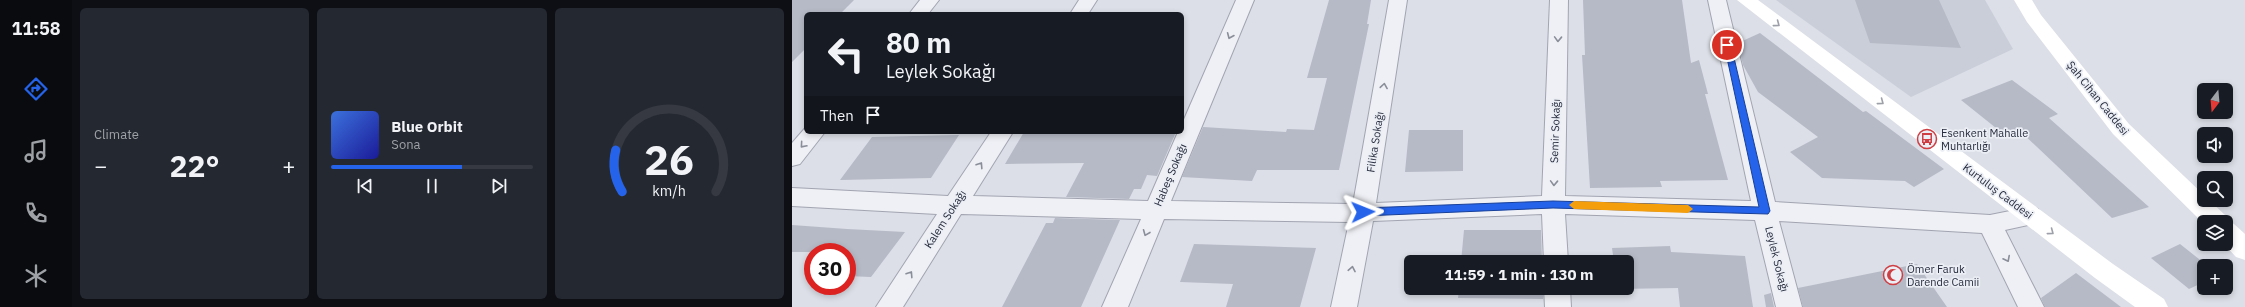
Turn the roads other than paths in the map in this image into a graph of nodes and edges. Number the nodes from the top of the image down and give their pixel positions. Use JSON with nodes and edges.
{"nodes":[{"id":1,"x":930,"y":0,"type":"edge"},
{"id":2,"x":1088,"y":0,"type":"edge"},
{"id":3,"x":1245,"y":0,"type":"edge"},
{"id":4,"x":1398,"y":0,"type":"edge"},
{"id":5,"x":1559,"y":0,"type":"edge"},
{"id":6,"x":1717,"y":0,"type":"edge"},
{"id":7,"x":1746,"y":0,"type":"edge"},
{"id":8,"x":2023,"y":0,"type":"edge"},
{"id":9,"x":920,"y":12,"type":"edge"},
{"id":10,"x":1080,"y":12,"type":"edge"},
{"id":11,"x":812,"y":134,"type":"edge"},
{"id":12,"x":1001,"y":134,"type":"edge"},
{"id":13,"x":792,"y":158,"type":"edge"},
{"id":14,"x":792,"y":197,"type":"edge"},
{"id":15,"x":1553,"y":204,"type":"junction"},
{"id":16,"x":954,"y":205,"type":"junction"},
{"id":17,"x":1155,"y":210,"type":"junction"},
{"id":18,"x":1765,"y":211,"type":"junction"},
{"id":19,"x":1363,"y":212,"type":"junction"},
{"id":20,"x":2210,"y":215,"type":"edge"},
{"id":21,"x":2030,"y":216,"type":"junction"},
{"id":22,"x":1990,"y":224,"type":"junction"},
{"id":23,"x":2233,"y":238,"type":"edge"},
{"id":24,"x":2245,"y":250,"type":"edge"},
{"id":25,"x":1556,"y":255,"type":"edge"},
{"id":26,"x":1557,"y":295,"type":"edge"},
{"id":27,"x":889,"y":307,"type":"edge"},
{"id":28,"x":1115,"y":307,"type":"edge"},
{"id":29,"x":1344,"y":307,"type":"edge"},
{"id":30,"x":1558,"y":307,"type":"edge"},
{"id":31,"x":1789,"y":307,"type":"edge"},
{"id":32,"x":2031,"y":307,"type":"edge"},
{"id":33,"x":2155,"y":307,"type":"edge"}],
"edges":[{"from":1,"to":9,"type":"street"},
{"from":2,"to":10,"type":"street"},
{"from":3,"to":17,"type":"street","name":"Habeş Sokağı","one_way":true},
{"from":19,"to":4,"type":"street","name":"Filika Sokağı","one_way":true},
{"from":5,"to":15,"type":"street","name":"Semir Sokağı","one_way":true},
{"from":6,"to":18,"type":"street","name":"Leylek Sokağı"},
{"from":7,"to":21,"type":"main road","name":"Kurtuluş Caddesi","one_way":true},
{"from":8,"to":20,"type":"main road","name":"Şah Cihan Caddesi"},
{"from":11,"to":13,"type":"street","one_way":true},
{"from":16,"to":12,"type":"street","name":"Kalem Sokağı","one_way":true},
{"from":14,"to":16,"type":"street"},
{"from":15,"to":18,"type":"street"},
{"from":15,"to":19,"type":"street"},
{"from":15,"to":25,"type":"street","name":"Semir Sokağı"},
{"from":16,"to":17,"type":"street"},
{"from":27,"to":16,"type":"street","name":"Kalem Sokağı","one_way":true},
{"from":17,"to":19,"type":"street"},
{"from":17,"to":28,"type":"street","name":"Habeş Sokağı","one_way":true},
{"from":18,"to":22,"type":"street"},
{"from":18,"to":31,"type":"street","name":"Leylek Sokağı"},
{"from":29,"to":19,"type":"street","name":"Filika Sokağı","one_way":true},
{"from":21,"to":22,"type":"street"},
{"from":21,"to":33,"type":"main road","name":"Kurtuluş Caddesi","one_way":true},
{"from":22,"to":32,"type":"street","one_way":true},
{"from":23,"to":24,"type":"main road"},
{"from":26,"to":30,"type":"street"}]}
